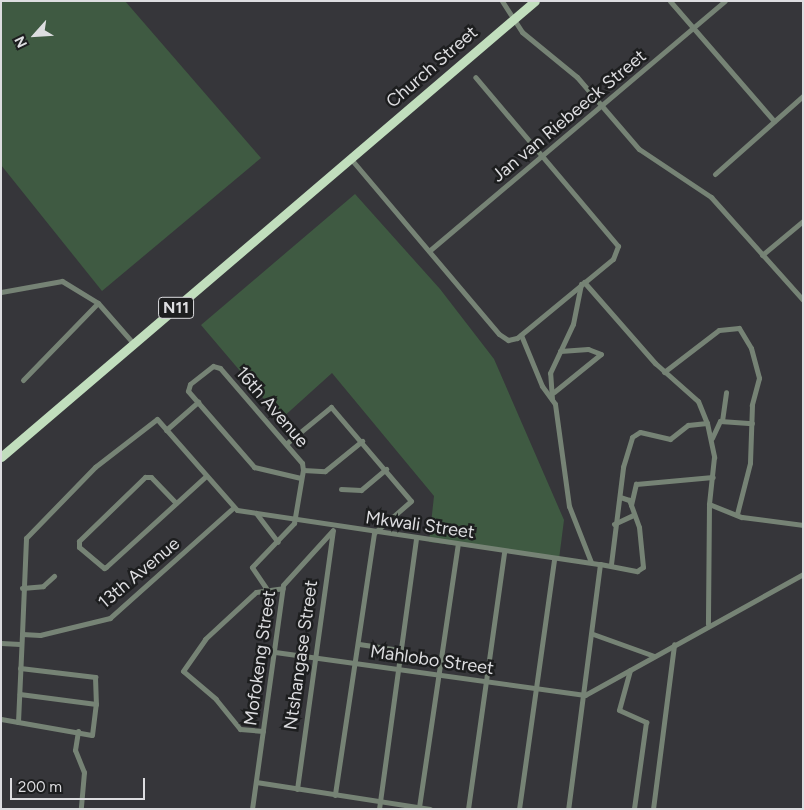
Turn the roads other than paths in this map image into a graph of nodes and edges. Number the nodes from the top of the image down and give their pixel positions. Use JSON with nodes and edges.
{"nodes":[{"id":1,"x":502,"y":1,"type":"edge"},
{"id":2,"x":535,"y":1,"type":"edge"},
{"id":3,"x":670,"y":1,"type":"edge"},
{"id":4,"x":725,"y":1,"type":"edge"},
{"id":5,"x":513,"y":20,"type":"junction"},
{"id":6,"x":693,"y":29,"type":"junction"},
{"id":7,"x":475,"y":78,"type":"dead end"},
{"id":8,"x":803,"y":96,"type":"edge"},
{"id":9,"x":601,"y":105,"type":"junction"},
{"id":10,"x":774,"y":121,"type":"junction"},
{"id":11,"x":543,"y":156,"type":"junction"},
{"id":12,"x":351,"y":159,"type":"junction"},
{"id":13,"x":714,"y":174,"type":"dead end"},
{"id":14,"x":803,"y":221,"type":"edge"},
{"id":15,"x":429,"y":251,"type":"junction"},
{"id":16,"x":762,"y":255,"type":"junction"},
{"id":17,"x":583,"y":283,"type":"junction"},
{"id":18,"x":1,"y":292,"type":"edge"},
{"id":19,"x":803,"y":300,"type":"edge"},
{"id":20,"x":98,"y":303,"type":"junction"},
{"id":21,"x":521,"y":335,"type":"junction"},
{"id":22,"x":134,"y":343,"type":"junction"},
{"id":23,"x":560,"y":351,"type":"junction"},
{"id":24,"x":664,"y":372,"type":"junction"},
{"id":25,"x":23,"y":380,"type":"dead end"},
{"id":26,"x":554,"y":392,"type":"junction"},
{"id":27,"x":726,"y":392,"type":"dead end"},
{"id":28,"x":552,"y":399,"type":"junction"},
{"id":29,"x":198,"y":402,"type":"junction"},
{"id":30,"x":722,"y":421,"type":"junction"},
{"id":31,"x":707,"y":423,"type":"junction"},
{"id":32,"x":752,"y":423,"type":"junction"},
{"id":33,"x":166,"y":430,"type":"junction"},
{"id":34,"x":712,"y":438,"type":"junction"},
{"id":35,"x":362,"y":441,"type":"junction"},
{"id":36,"x":287,"y":443,"type":"junction"},
{"id":37,"x":1,"y":457,"type":"edge"},
{"id":38,"x":386,"y":469,"type":"junction"},
{"id":39,"x":303,"y":470,"type":"junction"},
{"id":40,"x":206,"y":476,"type":"junction"},
{"id":41,"x":713,"y":477,"type":"junction"},
{"id":42,"x":301,"y":478,"type":"junction"},
{"id":43,"x":341,"y":490,"type":"dead end"},
{"id":44,"x":620,"y":496,"type":"junction"},
{"id":45,"x":176,"y":503,"type":"junction"},
{"id":46,"x":709,"y":504,"type":"junction"},
{"id":47,"x":631,"y":506,"type":"junction"},
{"id":48,"x":233,"y":508,"type":"junction"},
{"id":49,"x":256,"y":513,"type":"junction"},
{"id":50,"x":737,"y":514,"type":"junction"},
{"id":51,"x":633,"y":515,"type":"junction"},
{"id":52,"x":295,"y":520,"type":"junction"},
{"id":53,"x":614,"y":524,"type":"junction"},
{"id":54,"x":803,"y":525,"type":"edge"},
{"id":55,"x":334,"y":527,"type":"junction"},
{"id":56,"x":374,"y":533,"type":"junction"},
{"id":57,"x":416,"y":538,"type":"junction"},
{"id":58,"x":278,"y":542,"type":"junction"},
{"id":59,"x":458,"y":544,"type":"junction"},
{"id":60,"x":504,"y":552,"type":"junction"},
{"id":61,"x":554,"y":559,"type":"junction"},
{"id":62,"x":591,"y":562,"type":"junction"},
{"id":63,"x":611,"y":564,"type":"junction"},
{"id":64,"x":600,"y":566,"type":"junction"},
{"id":65,"x":803,"y":574,"type":"edge"},
{"id":66,"x":54,"y":576,"type":"dead end"},
{"id":67,"x":22,"y":588,"type":"junction"},
{"id":68,"x":266,"y":588,"type":"junction"},
{"id":69,"x":283,"y":588,"type":"junction"},
{"id":70,"x":708,"y":624,"type":"junction"},
{"id":71,"x":22,"y":634,"type":"junction"},
{"id":72,"x":593,"y":634,"type":"junction"},
{"id":73,"x":1,"y":643,"type":"edge"},
{"id":74,"x":20,"y":644,"type":"junction"},
{"id":75,"x":359,"y":644,"type":"junction"},
{"id":76,"x":674,"y":644,"type":"junction"},
{"id":77,"x":400,"y":650,"type":"junction"},
{"id":78,"x":275,"y":652,"type":"junction"},
{"id":79,"x":654,"y":656,"type":"junction"},
{"id":80,"x":314,"y":657,"type":"junction"},
{"id":81,"x":356,"y":664,"type":"junction"},
{"id":82,"x":20,"y":668,"type":"junction"},
{"id":83,"x":397,"y":670,"type":"junction"},
{"id":84,"x":630,"y":670,"type":"junction"},
{"id":85,"x":437,"y":674,"type":"junction"},
{"id":86,"x":487,"y":682,"type":"junction"},
{"id":87,"x":535,"y":689,"type":"junction"},
{"id":88,"x":20,"y":694,"type":"junction"},
{"id":89,"x":585,"y":695,"type":"junction"},
{"id":90,"x":96,"y":704,"type":"junction"},
{"id":91,"x":1,"y":719,"type":"edge"},
{"id":92,"x":18,"y":722,"type":"junction"},
{"id":93,"x":78,"y":731,"type":"junction"},
{"id":94,"x":263,"y":732,"type":"junction"},
{"id":95,"x":256,"y":782,"type":"junction"},
{"id":96,"x":297,"y":789,"type":"junction"},
{"id":97,"x":335,"y":795,"type":"junction"},
{"id":98,"x":380,"y":802,"type":"junction"},
{"id":99,"x":419,"y":807,"type":"junction"},
{"id":100,"x":81,"y":809,"type":"edge"},
{"id":101,"x":252,"y":809,"type":"edge"},
{"id":102,"x":379,"y":809,"type":"edge"},
{"id":103,"x":430,"y":809,"type":"edge"},
{"id":104,"x":468,"y":809,"type":"edge"},
{"id":105,"x":519,"y":809,"type":"edge"},
{"id":106,"x":568,"y":809,"type":"edge"},
{"id":107,"x":634,"y":809,"type":"edge"},
{"id":108,"x":654,"y":809,"type":"edge"}],
"edges":[{"from":1,"to":5,"type":"street"},
{"from":2,"to":5,"type":"highway","name":"Church Street","number":"N11"},
{"from":3,"to":6,"type":"street"},
{"from":4,"to":6,"type":"street","name":"Jan van Riebeeck Street"},
{"from":5,"to":9,"type":"street"},
{"from":5,"to":12,"type":"highway","name":"Church Street","number":"N11"},
{"from":6,"to":9,"type":"street","name":"Jan van Riebeeck Street"},
{"from":6,"to":10,"type":"street"},
{"from":7,"to":11,"type":"street"},
{"from":8,"to":10,"type":"street"},
{"from":9,"to":11,"type":"street","name":"Jan van Riebeeck Street"},
{"from":9,"to":16,"type":"street"},
{"from":10,"to":13,"type":"street"},
{"from":11,"to":15,"type":"street","name":"Jan van Riebeeck Street"},
{"from":11,"to":17,"type":"street"},
{"from":12,"to":15,"type":"street"},
{"from":12,"to":22,"type":"highway","number":"N11"},
{"from":14,"to":16,"type":"street"},
{"from":15,"to":21,"type":"street"},
{"from":16,"to":19,"type":"street"},
{"from":17,"to":21,"type":"street"},
{"from":17,"to":23,"type":"street"},
{"from":17,"to":24,"type":"street"},
{"from":18,"to":20,"type":"street"},
{"from":20,"to":22,"type":"street"},
{"from":20,"to":25,"type":"street"},
{"from":21,"to":28,"type":"street"},
{"from":22,"to":37,"type":"highway","number":"N11"},
{"from":23,"to":26,"type":"street"},
{"from":23,"to":26,"type":"street"},
{"from":24,"to":31,"type":"street"},
{"from":24,"to":32,"type":"street"},
{"from":26,"to":28,"type":"street"},
{"from":27,"to":30,"type":"street"},
{"from":28,"to":62,"type":"street"},
{"from":29,"to":33,"type":"street"},
{"from":29,"to":36,"type":"street","name":"16th Avenue"},
{"from":29,"to":42,"type":"street","name":"16th Avenue"},
{"from":30,"to":32,"type":"street"},
{"from":30,"to":34,"type":"street"},
{"from":31,"to":34,"type":"street"},
{"from":31,"to":44,"type":"street"},
{"from":32,"to":50,"type":"street"},
{"from":33,"to":40,"type":"street"},
{"from":33,"to":67,"type":"street"},
{"from":34,"to":41,"type":"street"},
{"from":35,"to":36,"type":"street"},
{"from":35,"to":38,"type":"street"},
{"from":35,"to":39,"type":"street"},
{"from":36,"to":39,"type":"street","name":"16th Avenue"},
{"from":38,"to":43,"type":"street"},
{"from":38,"to":56,"type":"street"},
{"from":39,"to":42,"type":"street","name":"16th Avenue"},
{"from":40,"to":45,"type":"street"},
{"from":40,"to":48,"type":"street"},
{"from":41,"to":46,"type":"street"},
{"from":41,"to":47,"type":"street"},
{"from":42,"to":52,"type":"street","name":"16th Avenue"},
{"from":44,"to":47,"type":"street"},
{"from":44,"to":53,"type":"street"},
{"from":45,"to":45,"type":"street"},
{"from":46,"to":50,"type":"street"},
{"from":46,"to":70,"type":"street"},
{"from":47,"to":51,"type":"street"},
{"from":48,"to":49,"type":"street","name":"Mkwali Street"},
{"from":48,"to":71,"type":"street","name":"13th Avenue"},
{"from":49,"to":52,"type":"street","name":"Mkwali Street"},
{"from":49,"to":58,"type":"street"},
{"from":50,"to":54,"type":"street"},
{"from":51,"to":53,"type":"street"},
{"from":51,"to":63,"type":"street","name":"Mkwali Street"},
{"from":52,"to":55,"type":"street","name":"Mkwali Street"},
{"from":52,"to":58,"type":"street"},
{"from":53,"to":63,"type":"street"},
{"from":55,"to":56,"type":"street","name":"Mkwali Street"},
{"from":55,"to":69,"type":"street","name":"Mofokeng Street"},
{"from":55,"to":80,"type":"street","name":"Ntshangase Street"},
{"from":56,"to":57,"type":"street","name":"Mkwali Street"},
{"from":56,"to":75,"type":"street"},
{"from":57,"to":59,"type":"street","name":"Mkwali Street"},
{"from":57,"to":77,"type":"street"},
{"from":58,"to":68,"type":"street"},
{"from":59,"to":60,"type":"street","name":"Mkwali Street"},
{"from":59,"to":85,"type":"street"},
{"from":60,"to":61,"type":"street","name":"Mkwali Street"},
{"from":60,"to":86,"type":"street"},
{"from":61,"to":62,"type":"street","name":"Mkwali Street"},
{"from":61,"to":87,"type":"street"},
{"from":62,"to":64,"type":"street","name":"Mkwali Street"},
{"from":63,"to":64,"type":"street","name":"Mkwali Street"},
{"from":64,"to":72,"type":"street"},
{"from":65,"to":70,"type":"street"},
{"from":66,"to":67,"type":"street"},
{"from":67,"to":71,"type":"street"},
{"from":68,"to":69,"type":"street"},
{"from":68,"to":94,"type":"street"},
{"from":69,"to":78,"type":"street","name":"Mofokeng Street"},
{"from":70,"to":76,"type":"street"},
{"from":71,"to":74,"type":"street"},
{"from":72,"to":79,"type":"street"},
{"from":72,"to":89,"type":"street"},
{"from":73,"to":74,"type":"street"},
{"from":74,"to":82,"type":"street"},
{"from":75,"to":77,"type":"street"},
{"from":75,"to":81,"type":"street"},
{"from":76,"to":79,"type":"street"},
{"from":76,"to":108,"type":"street"},
{"from":77,"to":83,"type":"street"},
{"from":78,"to":80,"type":"street","name":"Mahlobo Street"},
{"from":78,"to":94,"type":"street","name":"Mofokeng Street"},
{"from":79,"to":84,"type":"street"},
{"from":80,"to":81,"type":"street","name":"Mahlobo Street"},
{"from":80,"to":96,"type":"street","name":"Ntshangase Street"},
{"from":81,"to":83,"type":"street","name":"Mahlobo Street"},
{"from":81,"to":97,"type":"street"},
{"from":82,"to":88,"type":"street"},
{"from":82,"to":90,"type":"street"},
{"from":83,"to":85,"type":"street","name":"Mahlobo Street"},
{"from":83,"to":98,"type":"street"},
{"from":84,"to":89,"type":"street"},
{"from":84,"to":107,"type":"street"},
{"from":85,"to":86,"type":"street","name":"Mahlobo Street"},
{"from":85,"to":99,"type":"street"},
{"from":86,"to":87,"type":"street","name":"Mahlobo Street"},
{"from":86,"to":104,"type":"street"},
{"from":87,"to":89,"type":"street","name":"Mahlobo Street"},
{"from":87,"to":105,"type":"street"},
{"from":88,"to":90,"type":"street"},
{"from":88,"to":92,"type":"street"},
{"from":89,"to":106,"type":"street"},
{"from":90,"to":93,"type":"street"},
{"from":91,"to":92,"type":"street"},
{"from":92,"to":93,"type":"street"},
{"from":93,"to":100,"type":"street"},
{"from":94,"to":95,"type":"street","name":"Mofokeng Street"},
{"from":95,"to":96,"type":"street"},
{"from":95,"to":101,"type":"street","name":"Mofokeng Street"},
{"from":96,"to":97,"type":"street"},
{"from":97,"to":98,"type":"street"},
{"from":98,"to":99,"type":"street"},
{"from":98,"to":102,"type":"street"},
{"from":99,"to":103,"type":"street"}]}
